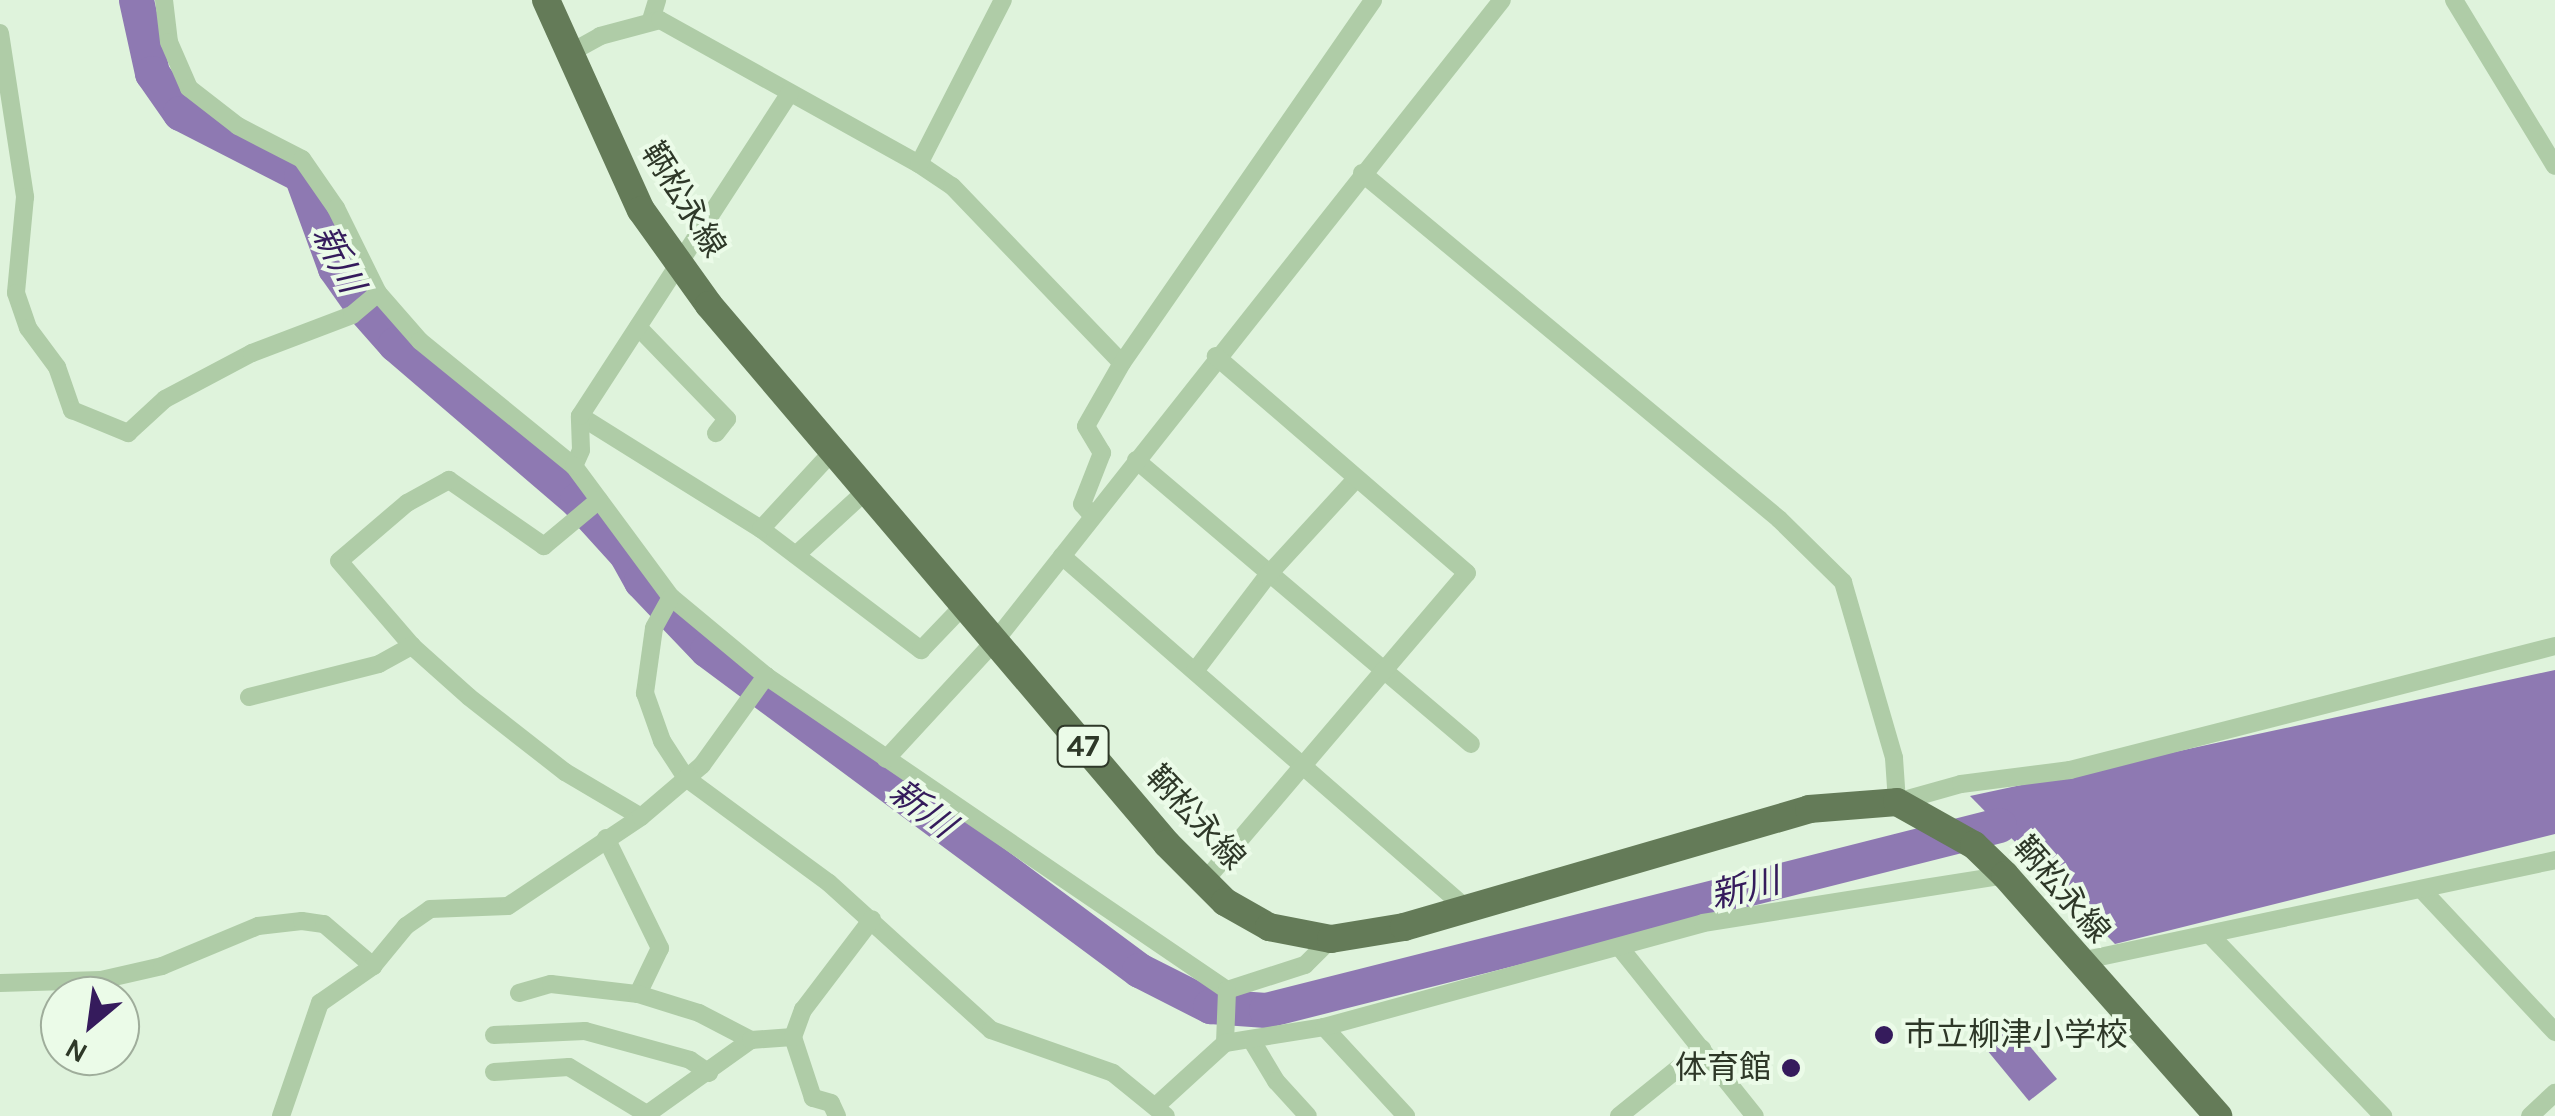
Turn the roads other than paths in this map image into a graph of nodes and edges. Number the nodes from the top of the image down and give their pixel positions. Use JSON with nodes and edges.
{"nodes":[{"id":1,"x":164,"y":0,"type":"edge"},
{"id":2,"x":546,"y":0,"type":"edge"},
{"id":3,"x":657,"y":0,"type":"edge"},
{"id":4,"x":1003,"y":0,"type":"edge"},
{"id":5,"x":1373,"y":0,"type":"edge"},
{"id":6,"x":1502,"y":0,"type":"edge"},
{"id":7,"x":2454,"y":0,"type":"edge"},
{"id":8,"x":651,"y":20,"type":"junction"},
{"id":9,"x":0,"y":33,"type":"edge"},
{"id":10,"x":568,"y":54,"type":"junction"},
{"id":11,"x":790,"y":92,"type":"junction"},
{"id":12,"x":918,"y":164,"type":"junction"},
{"id":13,"x":2555,"y":166,"type":"edge"},
{"id":14,"x":1362,"y":173,"type":"junction"},
{"id":15,"x":680,"y":264,"type":"junction"},
{"id":16,"x":378,"y":293,"type":"junction"},
{"id":17,"x":638,"y":327,"type":"junction"},
{"id":18,"x":1216,"y":356,"type":"junction"},
{"id":19,"x":1122,"y":363,"type":"junction"},
{"id":20,"x":580,"y":416,"type":"junction"},
{"id":21,"x":716,"y":433,"type":"dead end"},
{"id":22,"x":834,"y":451,"type":"junction"},
{"id":23,"x":1136,"y":460,"type":"junction"},
{"id":24,"x":574,"y":466,"type":"junction"},
{"id":25,"x":1356,"y":478,"type":"junction"},
{"id":26,"x":867,"y":490,"type":"junction"},
{"id":27,"x":599,"y":500,"type":"junction"},
{"id":28,"x":1092,"y":514,"type":"junction"},
{"id":29,"x":761,"y":529,"type":"junction"},
{"id":30,"x":796,"y":555,"type":"junction"},
{"id":31,"x":1062,"y":556,"type":"junction"},
{"id":32,"x":1268,"y":574,"type":"junction"},
{"id":33,"x":670,"y":597,"type":"junction"},
{"id":34,"x":964,"y":605,"type":"junction"},
{"id":35,"x":995,"y":641,"type":"junction"},
{"id":36,"x":412,"y":646,"type":"junction"},
{"id":37,"x":2555,"y":646,"type":"edge"},
{"id":38,"x":1195,"y":671,"type":"junction"},
{"id":39,"x":1382,"y":672,"type":"junction"},
{"id":40,"x":766,"y":676,"type":"junction"},
{"id":41,"x":249,"y":696,"type":"dead end"},
{"id":42,"x":1472,"y":744,"type":"dead end"},
{"id":43,"x":886,"y":760,"type":"junction"},
{"id":44,"x":1306,"y":763,"type":"junction"},
{"id":45,"x":686,"y":778,"type":"junction"},
{"id":46,"x":1905,"y":806,"type":"junction"},
{"id":47,"x":640,"y":817,"type":"junction"},
{"id":48,"x":606,"y":838,"type":"junction"},
{"id":49,"x":2555,"y":860,"type":"edge"},
{"id":50,"x":2002,"y":872,"type":"junction"},
{"id":51,"x":1203,"y":883,"type":"junction"},
{"id":52,"x":2424,"y":892,"type":"junction"},
{"id":53,"x":1467,"y":910,"type":"junction"},
{"id":54,"x":872,"y":919,"type":"junction"},
{"id":55,"x":2212,"y":936,"type":"junction"},
{"id":56,"x":1331,"y":939,"type":"junction"},
{"id":57,"x":1621,"y":949,"type":"junction"},
{"id":58,"x":2076,"y":962,"type":"junction"},
{"id":59,"x":373,"y":966,"type":"junction"},
{"id":60,"x":0,"y":983,"type":"edge"},
{"id":61,"x":1228,"y":990,"type":"junction"},
{"id":62,"x":519,"y":992,"type":"dead end"},
{"id":63,"x":638,"y":994,"type":"junction"},
{"id":64,"x":1324,"y":1028,"type":"junction"},
{"id":65,"x":2555,"y":1032,"type":"edge"},
{"id":66,"x":494,"y":1035,"type":"dead end"},
{"id":67,"x":793,"y":1038,"type":"junction"},
{"id":68,"x":1224,"y":1038,"type":"junction"},
{"id":69,"x":751,"y":1040,"type":"junction"},
{"id":70,"x":1252,"y":1040,"type":"junction"},
{"id":71,"x":1702,"y":1049,"type":"junction"},
{"id":72,"x":494,"y":1072,"type":"dead end"},
{"id":73,"x":709,"y":1072,"type":"junction"},
{"id":74,"x":2555,"y":1093,"type":"edge"},
{"id":75,"x":810,"y":1107,"type":"edge"},
{"id":76,"x":1161,"y":1111,"type":"edge"},
{"id":77,"x":650,"y":1114,"type":"edge"},
{"id":78,"x":281,"y":1116,"type":"edge"},
{"id":79,"x":837,"y":1116,"type":"edge"},
{"id":80,"x":1308,"y":1116,"type":"edge"},
{"id":81,"x":1406,"y":1116,"type":"edge"},
{"id":82,"x":1619,"y":1116,"type":"edge"},
{"id":83,"x":1756,"y":1116,"type":"edge"},
{"id":84,"x":2218,"y":1116,"type":"edge"},
{"id":85,"x":2383,"y":1116,"type":"edge"},
{"id":86,"x":2530,"y":1116,"type":"edge"}],
"edges":[{"from":1,"to":16,"type":"street"},
{"from":2,"to":10,"type":"main road","name":"鞆松永線","number":"47"},
{"from":3,"to":8,"type":"street"},
{"from":4,"to":12,"type":"street"},
{"from":5,"to":19,"type":"street"},
{"from":6,"to":14,"type":"street"},
{"from":7,"to":13,"type":"street"},
{"from":8,"to":10,"type":"street"},
{"from":8,"to":11,"type":"street"},
{"from":9,"to":16,"type":"street"},
{"from":10,"to":15,"type":"main road","name":"鞆松永線","number":"47"},
{"from":11,"to":12,"type":"street"},
{"from":11,"to":15,"type":"street"},
{"from":12,"to":19,"type":"street"},
{"from":14,"to":18,"type":"street"},
{"from":14,"to":46,"type":"street"},
{"from":15,"to":17,"type":"street"},
{"from":15,"to":22,"type":"main road","name":"鞆松永線","number":"47"},
{"from":16,"to":24,"type":"street"},
{"from":17,"to":20,"type":"street"},
{"from":17,"to":21,"type":"street"},
{"from":18,"to":23,"type":"street"},
{"from":18,"to":25,"type":"street"},
{"from":19,"to":28,"type":"street"},
{"from":20,"to":24,"type":"street"},
{"from":20,"to":29,"type":"street"},
{"from":22,"to":26,"type":"main road","name":"鞆松永線","number":"47"},
{"from":22,"to":29,"type":"street"},
{"from":23,"to":28,"type":"street"},
{"from":23,"to":32,"type":"street"},
{"from":24,"to":27,"type":"street"},
{"from":25,"to":32,"type":"street"},
{"from":25,"to":39,"type":"street"},
{"from":26,"to":30,"type":"street"},
{"from":26,"to":34,"type":"main road","name":"鞆松永線","number":"47"},
{"from":27,"to":33,"type":"street"},
{"from":27,"to":36,"type":"street"},
{"from":28,"to":31,"type":"street"},
{"from":29,"to":30,"type":"street"},
{"from":30,"to":34,"type":"street"},
{"from":31,"to":35,"type":"street"},
{"from":31,"to":38,"type":"street"},
{"from":32,"to":38,"type":"street"},
{"from":32,"to":39,"type":"street"},
{"from":33,"to":40,"type":"street"},
{"from":33,"to":45,"type":"street"},
{"from":34,"to":35,"type":"main road","name":"鞆松永線","number":"47"},
{"from":35,"to":43,"type":"street"},
{"from":35,"to":51,"type":"main road","name":"鞆松永線","number":"47"},
{"from":36,"to":41,"type":"street"},
{"from":36,"to":47,"type":"street"},
{"from":37,"to":46,"type":"street"},
{"from":38,"to":44,"type":"street"},
{"from":39,"to":42,"type":"street"},
{"from":39,"to":44,"type":"street"},
{"from":40,"to":43,"type":"street"},
{"from":40,"to":45,"type":"street"},
{"from":43,"to":61,"type":"street"},
{"from":44,"to":51,"type":"street"},
{"from":44,"to":53,"type":"street"},
{"from":45,"to":47,"type":"street"},
{"from":45,"to":54,"type":"street"},
{"from":46,"to":50,"type":"main road","name":"鞆松永線"},
{"from":46,"to":53,"type":"main road","name":"鞆松永線","number":"47"},
{"from":47,"to":48,"type":"street"},
{"from":48,"to":59,"type":"street"},
{"from":48,"to":63,"type":"street"},
{"from":49,"to":52,"type":"street"},
{"from":50,"to":57,"type":"street"},
{"from":50,"to":58,"type":"main road","name":"鞆松永線"},
{"from":51,"to":56,"type":"main road","name":"鞆松永線","number":"47"},
{"from":52,"to":55,"type":"street"},
{"from":52,"to":65,"type":"street"},
{"from":53,"to":56,"type":"main road","name":"鞆松永線","number":"47"},
{"from":54,"to":67,"type":"street"},
{"from":54,"to":76,"type":"street"},
{"from":55,"to":58,"type":"street"},
{"from":55,"to":85,"type":"street"},
{"from":56,"to":61,"type":"street"},
{"from":57,"to":64,"type":"street"},
{"from":57,"to":71,"type":"street"},
{"from":58,"to":84,"type":"main road","name":"鞆松永線"},
{"from":59,"to":60,"type":"street"},
{"from":59,"to":78,"type":"street"},
{"from":61,"to":68,"type":"street"},
{"from":62,"to":63,"type":"street"},
{"from":63,"to":69,"type":"street"},
{"from":64,"to":70,"type":"street"},
{"from":64,"to":81,"type":"street"},
{"from":66,"to":73,"type":"street"},
{"from":67,"to":69,"type":"street"},
{"from":67,"to":75,"type":"street"},
{"from":68,"to":70,"type":"street"},
{"from":68,"to":76,"type":"street"},
{"from":69,"to":73,"type":"street"},
{"from":70,"to":80,"type":"street"},
{"from":71,"to":82,"type":"street"},
{"from":71,"to":83,"type":"street"},
{"from":72,"to":77,"type":"street"},
{"from":73,"to":77,"type":"street"},
{"from":74,"to":86,"type":"street"},
{"from":75,"to":79,"type":"street"}]}
